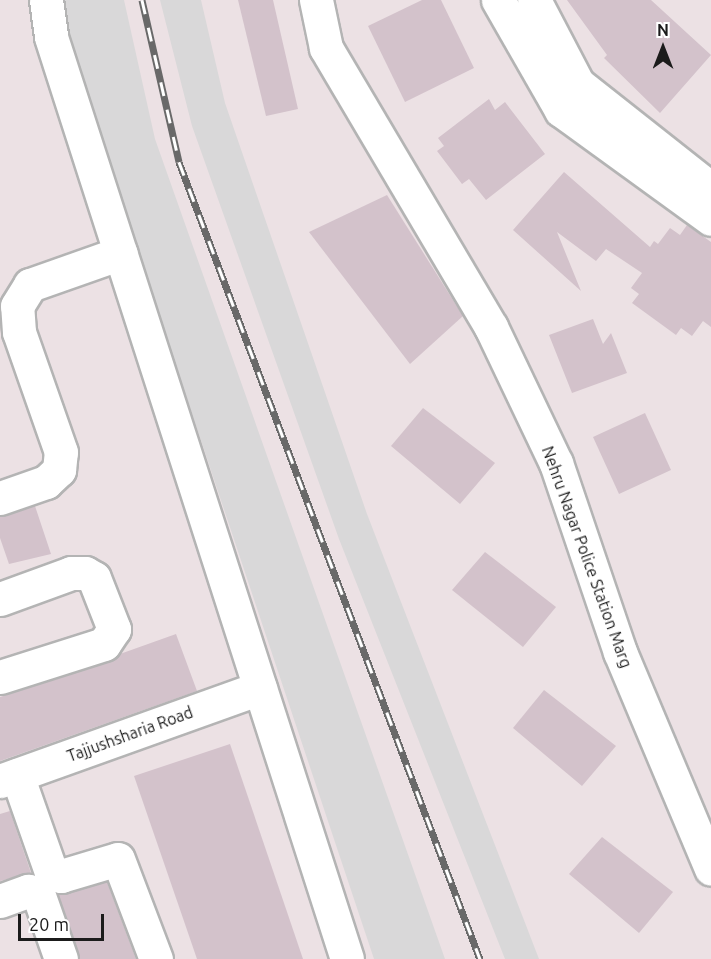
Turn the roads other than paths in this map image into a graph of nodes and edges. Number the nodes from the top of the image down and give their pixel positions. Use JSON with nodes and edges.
{"nodes":[{"id":1,"x":46,"y":0,"type":"edge"},
{"id":2,"x":316,"y":0,"type":"edge"},
{"id":3,"x":498,"y":0,"type":"edge"},
{"id":4,"x":534,"y":0,"type":"edge"},
{"id":5,"x":711,"y":189,"type":"edge"},
{"id":6,"x":711,"y":219,"type":"edge"},
{"id":7,"x":121,"y":253,"type":"junction"},
{"id":8,"x":0,"y":498,"type":"edge"},
{"id":9,"x":0,"y":599,"type":"edge"},
{"id":10,"x":0,"y":677,"type":"edge"},
{"id":11,"x":260,"y":688,"type":"junction"},
{"id":12,"x":11,"y":791,"type":"edge"},
{"id":13,"x":711,"y":868,"type":"edge"},
{"id":14,"x":0,"y":901,"type":"edge"},
{"id":15,"x":61,"y":959,"type":"edge"},
{"id":16,"x":156,"y":959,"type":"edge"},
{"id":17,"x":347,"y":959,"type":"edge"}],
"edges":[{"from":1,"to":7,"type":"street"},
{"from":2,"to":13,"type":"street","name":"Nehru Nagar Police Station Marg"},
{"from":3,"to":6,"type":"street"},
{"from":4,"to":5,"type":"street"},
{"from":7,"to":8,"type":"street"},
{"from":7,"to":11,"type":"street"},
{"from":9,"to":10,"type":"street"},
{"from":11,"to":12,"type":"street","name":"Tajjushsharia Road"},
{"from":11,"to":17,"type":"street"},
{"from":12,"to":16,"type":"street"},
{"from":14,"to":15,"type":"street"}]}
